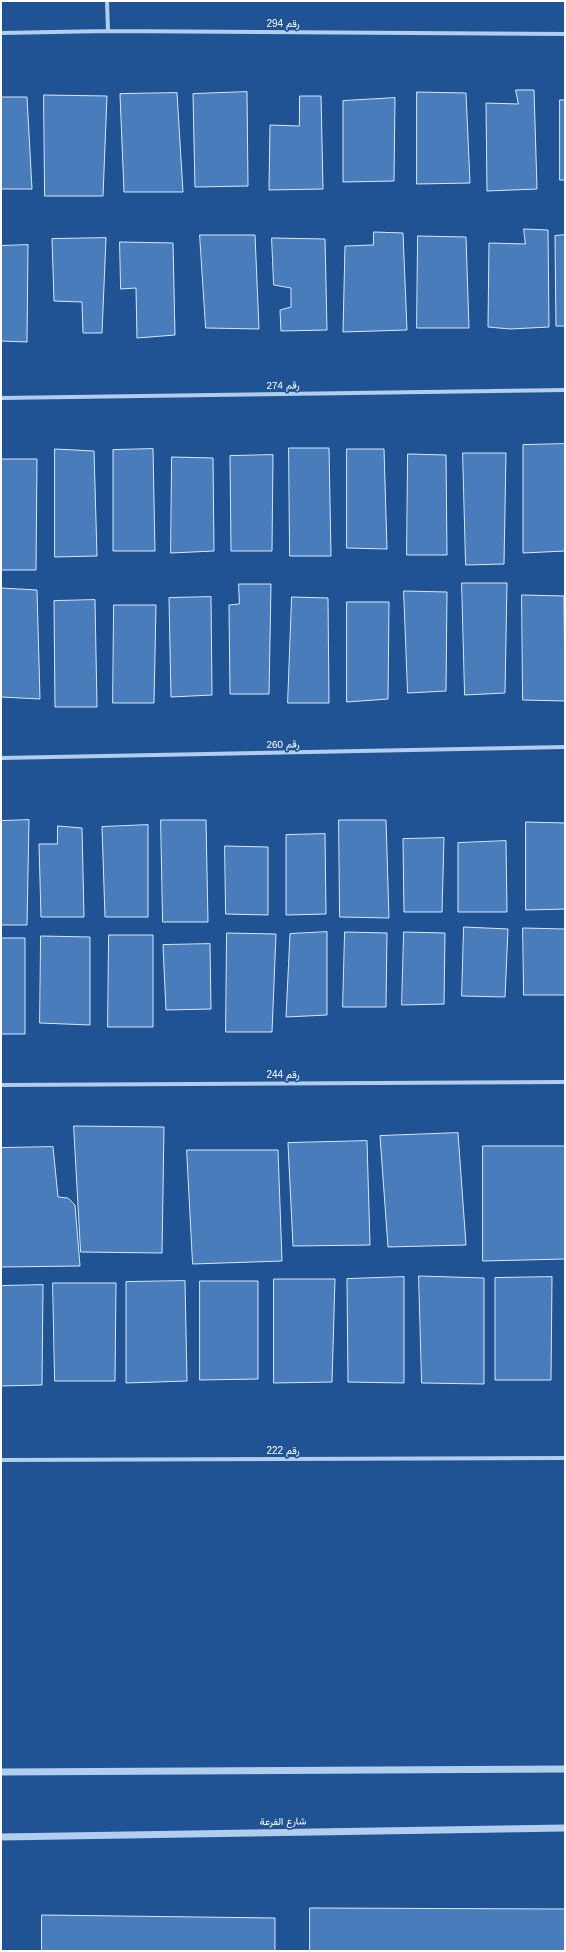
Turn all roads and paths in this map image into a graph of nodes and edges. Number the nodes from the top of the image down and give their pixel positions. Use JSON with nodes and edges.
{"nodes":[{"id":1,"x":107,"y":1,"type":"edge"},
{"id":2,"x":108,"y":31,"type":"junction"},
{"id":3,"x":1,"y":33,"type":"edge"},
{"id":4,"x":565,"y":34,"type":"edge"},
{"id":5,"x":565,"y":390,"type":"edge"},
{"id":6,"x":1,"y":398,"type":"edge"},
{"id":7,"x":565,"y":747,"type":"edge"},
{"id":8,"x":1,"y":758,"type":"edge"},
{"id":9,"x":565,"y":1082,"type":"edge"},
{"id":10,"x":1,"y":1085,"type":"edge"},
{"id":11,"x":565,"y":1458,"type":"edge"},
{"id":12,"x":1,"y":1460,"type":"edge"},
{"id":13,"x":565,"y":1768,"type":"edge"},
{"id":14,"x":1,"y":1772,"type":"edge"},
{"id":15,"x":565,"y":1828,"type":"edge"},
{"id":16,"x":1,"y":1837,"type":"edge"}],
"edges":[{"from":1,"to":2,"type":"street"},
{"from":2,"to":3,"type":"street","name":"رقم 294"},
{"from":2,"to":4,"type":"street","name":"رقم 294"},
{"from":5,"to":6,"type":"street","name":"رقم 274"},
{"from":7,"to":8,"type":"street","name":"رقم 260"},
{"from":9,"to":10,"type":"street","name":"رقم 244"},
{"from":11,"to":12,"type":"street","name":"رقم 222"},
{"from":13,"to":14,"type":"street"},
{"from":15,"to":16,"type":"street","name":"شارع الفرعة"}]}
